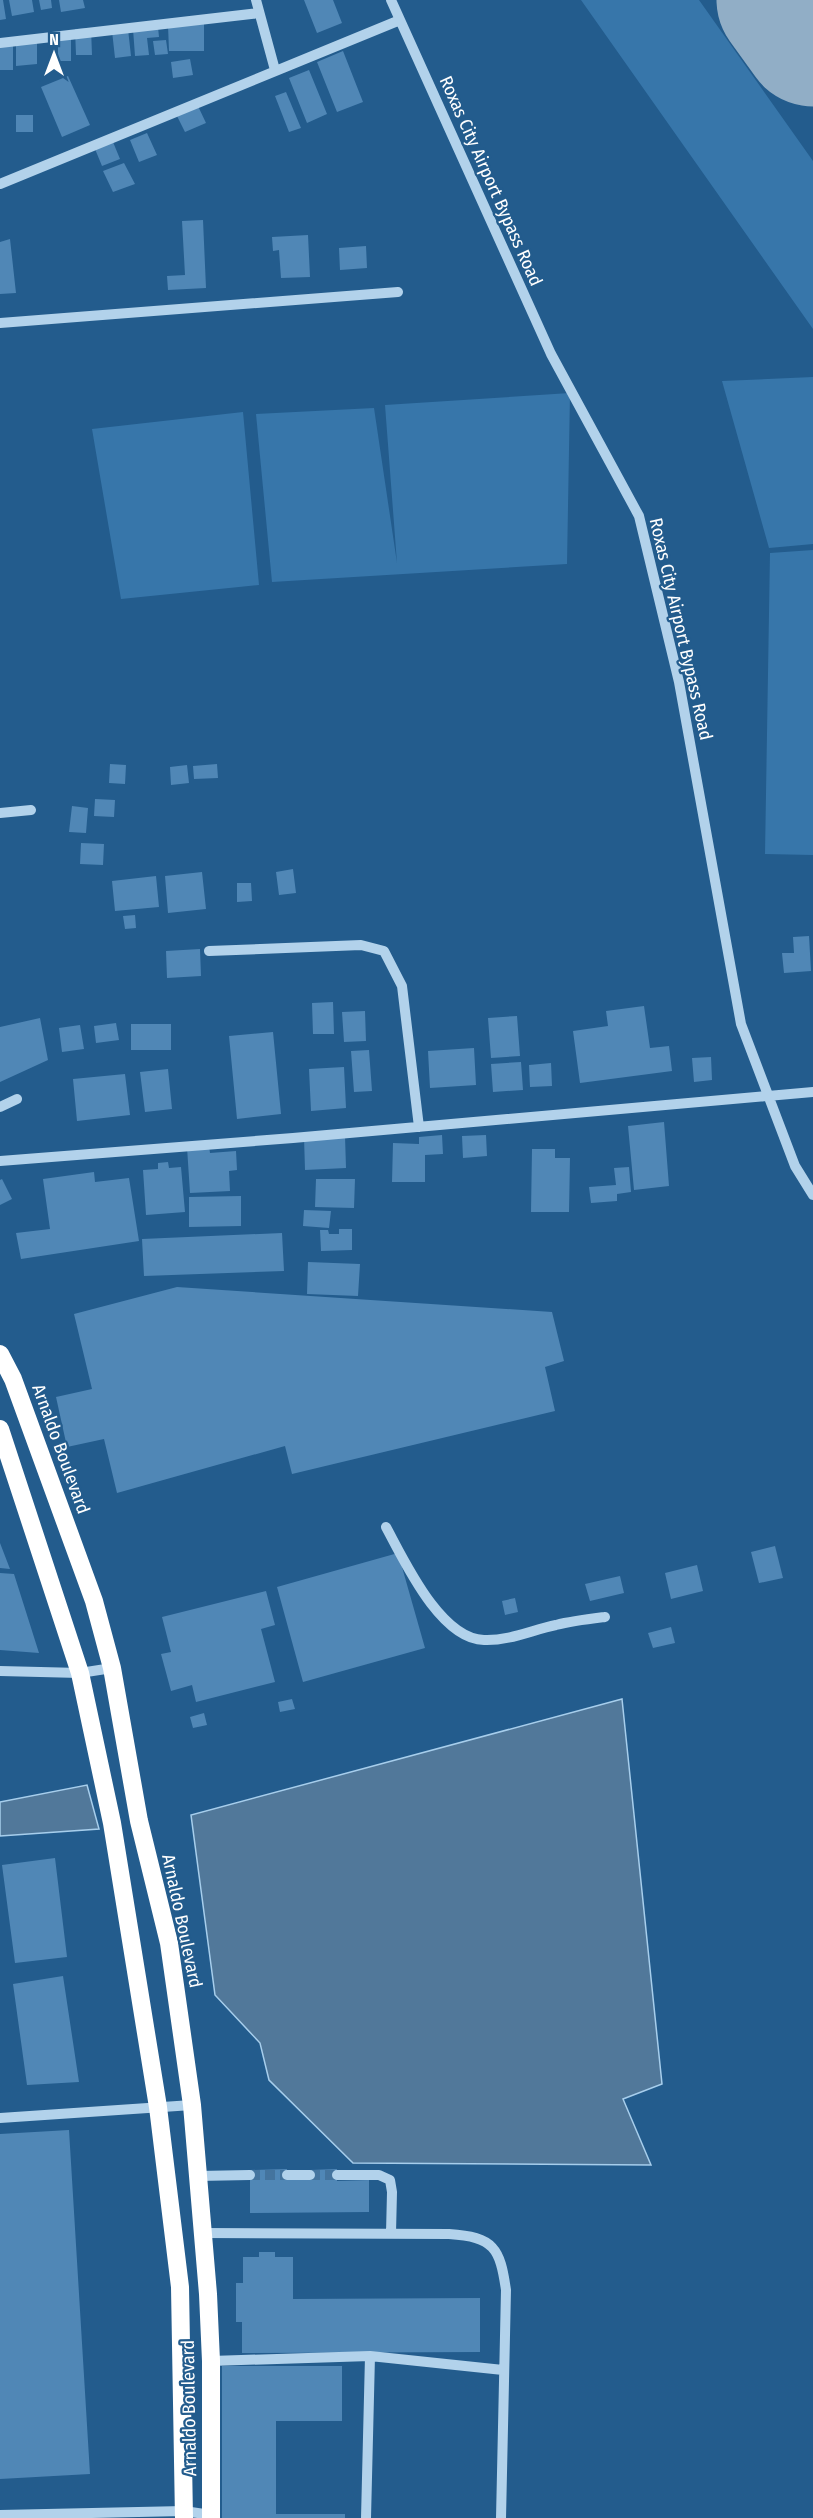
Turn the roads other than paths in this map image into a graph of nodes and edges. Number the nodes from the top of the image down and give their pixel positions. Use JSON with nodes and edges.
{"nodes":[{"id":1,"x":256,"y":0,"type":"edge"},
{"id":2,"x":391,"y":0,"type":"edge"},
{"id":3,"x":259,"y":13,"type":"junction"},
{"id":4,"x":400,"y":20,"type":"junction"},
{"id":5,"x":0,"y":44,"type":"edge"},
{"id":6,"x":275,"y":70,"type":"junction"},
{"id":7,"x":0,"y":183,"type":"edge"},
{"id":8,"x":398,"y":292,"type":"dead end"},
{"id":9,"x":0,"y":322,"type":"edge"},
{"id":10,"x":31,"y":810,"type":"dead end"},
{"id":11,"x":0,"y":813,"type":"edge"},
{"id":12,"x":209,"y":951,"type":"dead end"},
{"id":13,"x":813,"y":1092,"type":"edge"},
{"id":14,"x":17,"y":1099,"type":"dead end"},
{"id":15,"x":0,"y":1107,"type":"edge"},
{"id":16,"x":419,"y":1126,"type":"junction"},
{"id":17,"x":0,"y":1161,"type":"edge"},
{"id":18,"x":813,"y":1195,"type":"edge"},
{"id":19,"x":0,"y":1354,"type":"edge"},
{"id":20,"x":6,"y":1379,"type":"edge"},
{"id":21,"x":0,"y":1429,"type":"edge"},
{"id":22,"x":386,"y":1527,"type":"dead end"},
{"id":23,"x":605,"y":1617,"type":"dead end"},
{"id":24,"x":112,"y":1668,"type":"junction"},
{"id":25,"x":0,"y":1671,"type":"edge"},
{"id":26,"x":80,"y":1673,"type":"junction"},
{"id":27,"x":192,"y":2105,"type":"junction"},
{"id":28,"x":158,"y":2107,"type":"junction"},
{"id":29,"x":0,"y":2118,"type":"edge"},
{"id":30,"x":250,"y":2175,"type":"tunnel mouth"},
{"id":31,"x":287,"y":2175,"type":"tunnel mouth"},
{"id":32,"x":310,"y":2175,"type":"tunnel mouth"},
{"id":33,"x":337,"y":2175,"type":"tunnel mouth"},
{"id":34,"x":198,"y":2176,"type":"junction"},
{"id":35,"x":203,"y":2233,"type":"junction"},
{"id":36,"x":391,"y":2233,"type":"junction"},
{"id":37,"x":370,"y":2356,"type":"junction"},
{"id":38,"x":211,"y":2361,"type":"junction"},
{"id":39,"x":503,"y":2370,"type":"junction"},
{"id":40,"x":0,"y":2515,"type":"edge"},
{"id":41,"x":184,"y":2515,"type":"edge"},
{"id":42,"x":212,"y":2516,"type":"edge"},
{"id":43,"x":366,"y":2518,"type":"edge"},
{"id":44,"x":501,"y":2518,"type":"edge"}],
"edges":[{"from":1,"to":3,"type":"street"},
{"from":2,"to":4,"type":"street","name":"Roxas City Airport Bypass Road"},
{"from":3,"to":5,"type":"street"},
{"from":3,"to":6,"type":"street"},
{"from":4,"to":6,"type":"street"},
{"from":4,"to":18,"type":"street","name":"Roxas City Airport Bypass Road"},
{"from":6,"to":7,"type":"street"},
{"from":8,"to":9,"type":"street"},
{"from":10,"to":11,"type":"street"},
{"from":12,"to":16,"type":"street"},
{"from":13,"to":16,"type":"street"},
{"from":14,"to":15,"type":"street"},
{"from":16,"to":17,"type":"street"},
{"from":19,"to":20,"type":"highway","name":"Arnaldo Boulevard"},
{"from":20,"to":24,"type":"highway","name":"Arnaldo Boulevard"},
{"from":21,"to":26,"type":"highway","name":"Arnaldo Boulevard"},
{"from":22,"to":23,"type":"street"},
{"from":24,"to":26,"type":"street"},
{"from":24,"to":27,"type":"highway","name":"Arnaldo Boulevard"},
{"from":25,"to":26,"type":"street"},
{"from":26,"to":28,"type":"highway","name":"Arnaldo Boulevard"},
{"from":27,"to":28,"type":"street"},
{"from":27,"to":34,"type":"highway","name":"Arnaldo Boulevard"},
{"from":28,"to":29,"type":"street"},
{"from":28,"to":41,"type":"highway","name":"Arnaldo Boulevard"},
{"from":30,"to":34,"type":"street"},
{"from":31,"to":32,"type":"street"},
{"from":33,"to":36,"type":"street"},
{"from":34,"to":35,"type":"highway","name":"Arnaldo Boulevard"},
{"from":35,"to":36,"type":"street"},
{"from":35,"to":38,"type":"highway","name":"Arnaldo Boulevard"},
{"from":36,"to":39,"type":"street"},
{"from":37,"to":38,"type":"street"},
{"from":37,"to":39,"type":"street"},
{"from":37,"to":43,"type":"street"},
{"from":38,"to":42,"type":"highway","name":"Arnaldo Boulevard"},
{"from":39,"to":44,"type":"street"},
{"from":40,"to":41,"type":"street"},
{"from":41,"to":42,"type":"street"}]}
